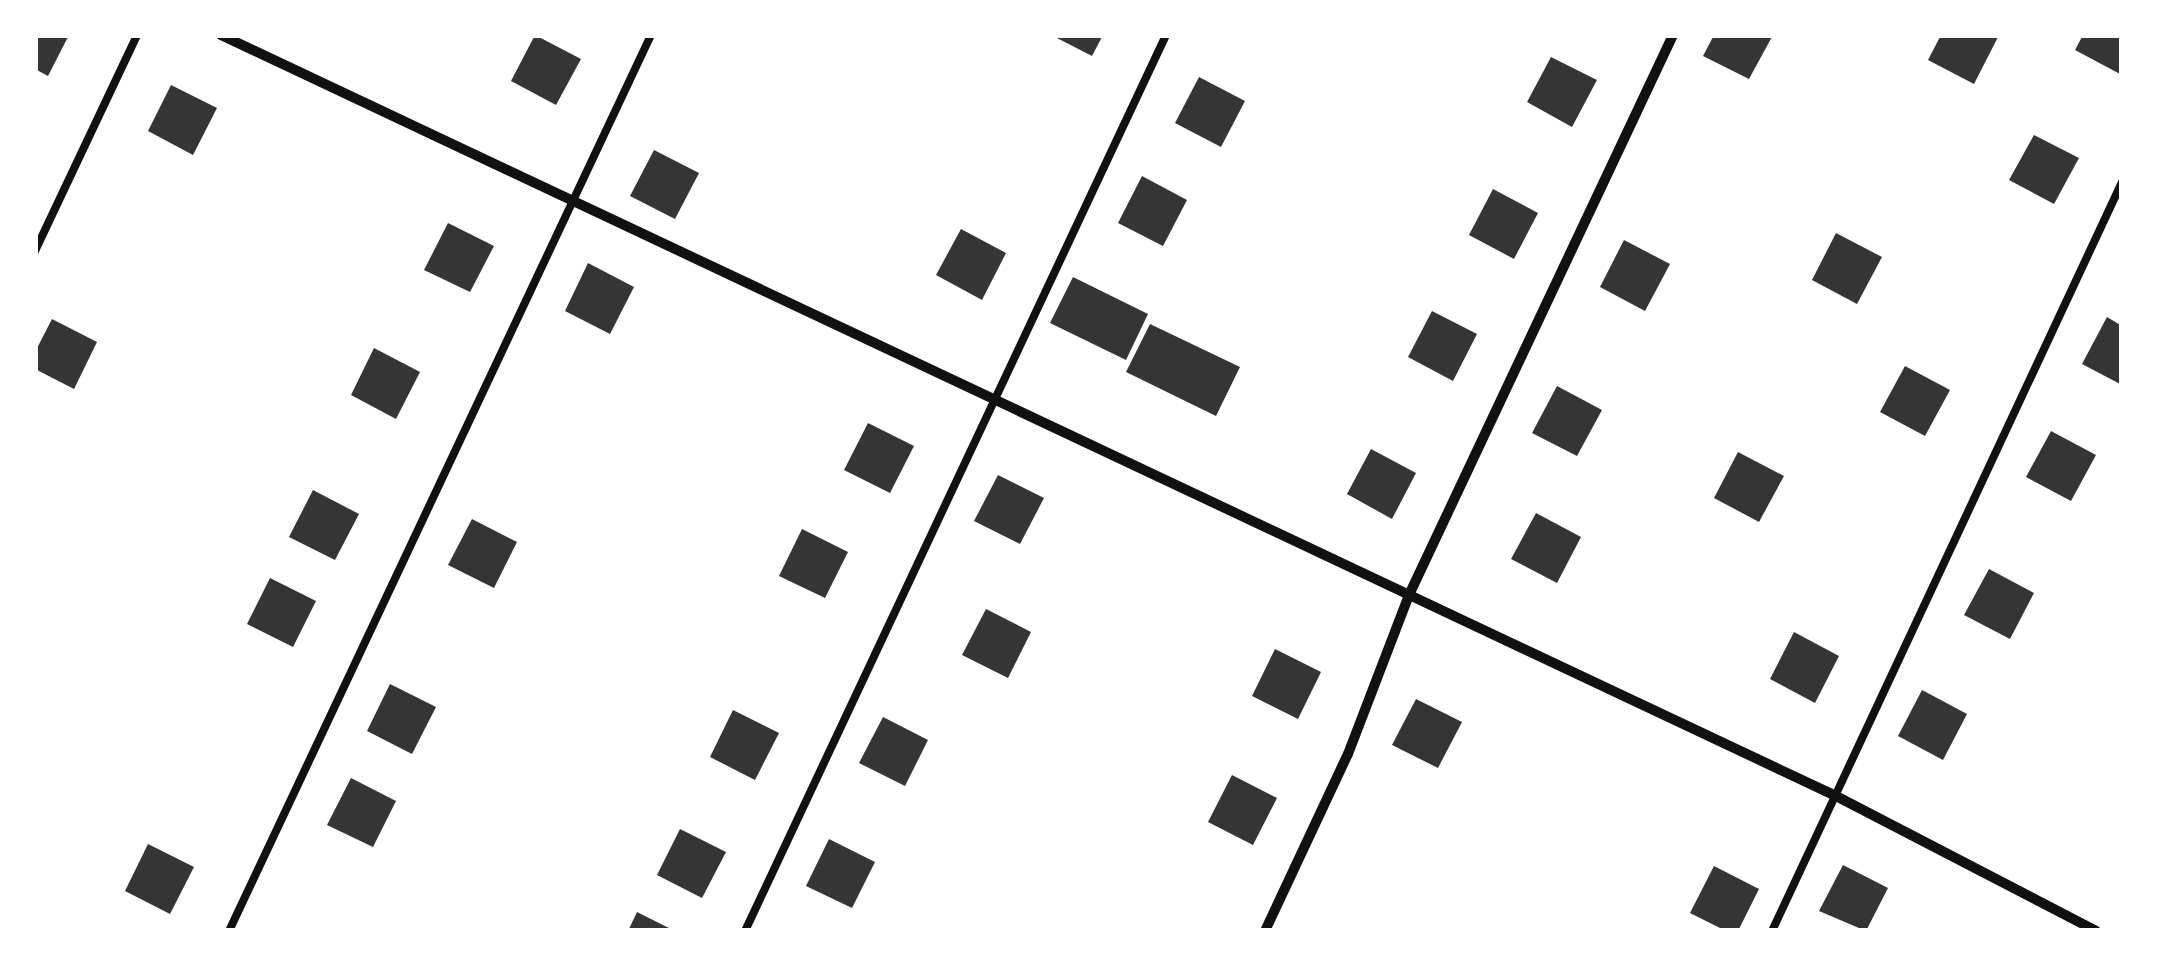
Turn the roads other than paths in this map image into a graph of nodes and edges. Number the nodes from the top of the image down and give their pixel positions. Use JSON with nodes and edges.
{"nodes":[{"id":1,"x":137,"y":35,"type":"edge"},
{"id":2,"x":221,"y":35,"type":"edge"},
{"id":3,"x":651,"y":35,"type":"edge"},
{"id":4,"x":1166,"y":35,"type":"edge"},
{"id":5,"x":1673,"y":35,"type":"edge"},
{"id":6,"x":2122,"y":182,"type":"edge"},
{"id":7,"x":574,"y":198,"type":"junction"},
{"id":8,"x":35,"y":251,"type":"edge"},
{"id":9,"x":993,"y":399,"type":"junction"},
{"id":10,"x":1409,"y":596,"type":"junction"},
{"id":11,"x":1836,"y":796,"type":"junction"},
{"id":12,"x":229,"y":931,"type":"edge"},
{"id":13,"x":745,"y":931,"type":"edge"},
{"id":14,"x":1264,"y":931,"type":"edge"},
{"id":15,"x":1772,"y":931,"type":"edge"},
{"id":16,"x":2096,"y":931,"type":"edge"}],
"edges":[{"from":1,"to":8,"type":"lane"},
{"from":2,"to":7,"type":"street"},
{"from":3,"to":7,"type":"lane"},
{"from":4,"to":9,"type":"lane"},
{"from":5,"to":10,"type":"street"},
{"from":6,"to":11,"type":"lane"},
{"from":7,"to":9,"type":"street"},
{"from":7,"to":12,"type":"lane"},
{"from":9,"to":10,"type":"street"},
{"from":9,"to":13,"type":"lane"},
{"from":10,"to":11,"type":"street"},
{"from":10,"to":14,"type":"street"},
{"from":11,"to":15,"type":"lane"},
{"from":11,"to":16,"type":"street"}]}
